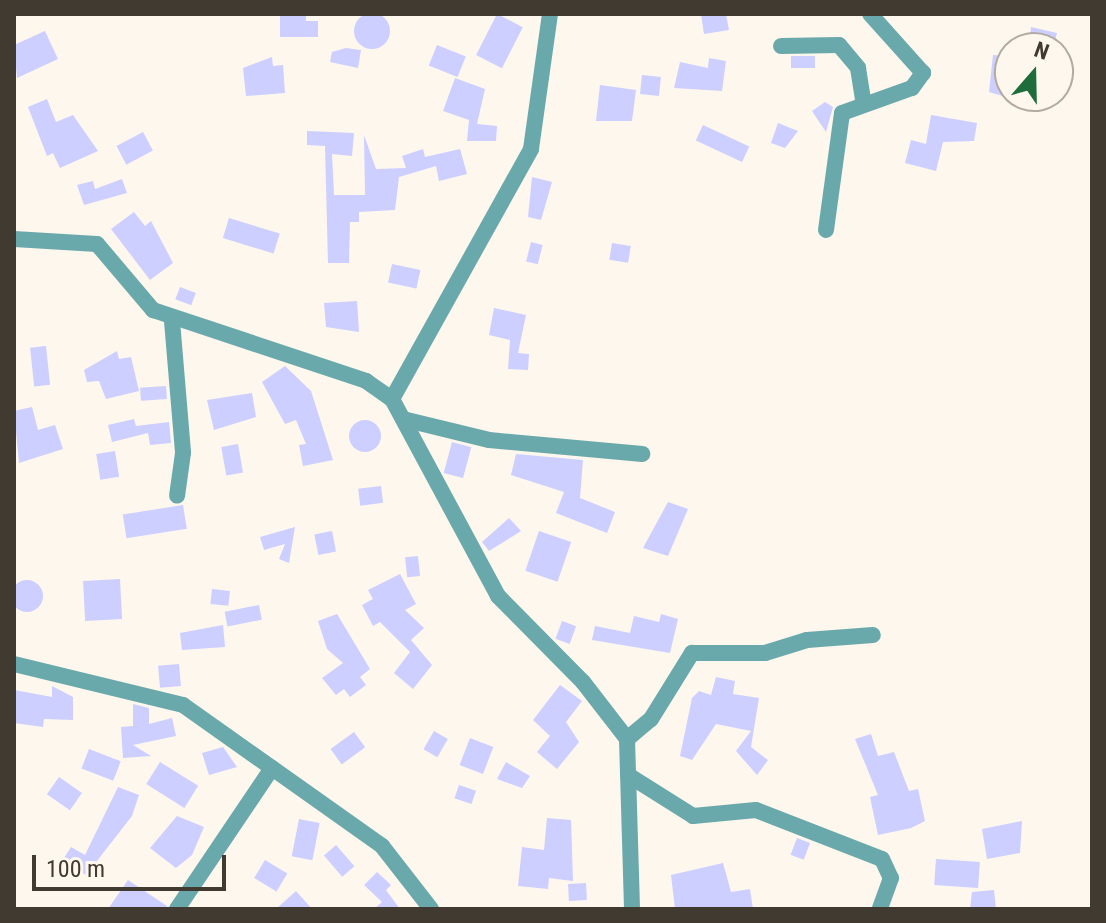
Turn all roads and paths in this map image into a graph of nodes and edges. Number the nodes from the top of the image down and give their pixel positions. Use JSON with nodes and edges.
{"nodes":[{"id":1,"x":549,"y":14,"type":"edge"},
{"id":2,"x":870,"y":14,"type":"edge"},
{"id":3,"x":781,"y":46,"type":"dead end"},
{"id":4,"x":864,"y":104,"type":"junction"},
{"id":5,"x":826,"y":230,"type":"dead end"},
{"id":6,"x":14,"y":239,"type":"edge"},
{"id":7,"x":172,"y":321,"type":"junction"},
{"id":8,"x":392,"y":399,"type":"junction"},
{"id":9,"x":407,"y":420,"type":"junction"},
{"id":10,"x":642,"y":454,"type":"dead end"},
{"id":11,"x":177,"y":496,"type":"dead end"},
{"id":12,"x":873,"y":635,"type":"dead end"},
{"id":13,"x":14,"y":664,"type":"edge"},
{"id":14,"x":627,"y":739,"type":"junction"},
{"id":15,"x":272,"y":768,"type":"junction"},
{"id":16,"x":628,"y":775,"type":"junction"},
{"id":17,"x":177,"y":909,"type":"edge"},
{"id":18,"x":431,"y":909,"type":"edge"},
{"id":19,"x":632,"y":909,"type":"edge"},
{"id":20,"x":880,"y":909,"type":"edge"}],
"edges":[{"from":1,"to":8,"type":"street"},
{"from":2,"to":4,"type":"street"},
{"from":3,"to":4,"type":"street"},
{"from":4,"to":5,"type":"street"},
{"from":6,"to":7,"type":"street"},
{"from":7,"to":8,"type":"street"},
{"from":7,"to":11,"type":"street"},
{"from":8,"to":9,"type":"street"},
{"from":9,"to":10,"type":"street"},
{"from":9,"to":14,"type":"street"},
{"from":12,"to":14,"type":"street"},
{"from":13,"to":15,"type":"street"},
{"from":14,"to":16,"type":"street"},
{"from":15,"to":17,"type":"street"},
{"from":15,"to":18,"type":"street"},
{"from":16,"to":19,"type":"street"},
{"from":16,"to":20,"type":"street"}]}
